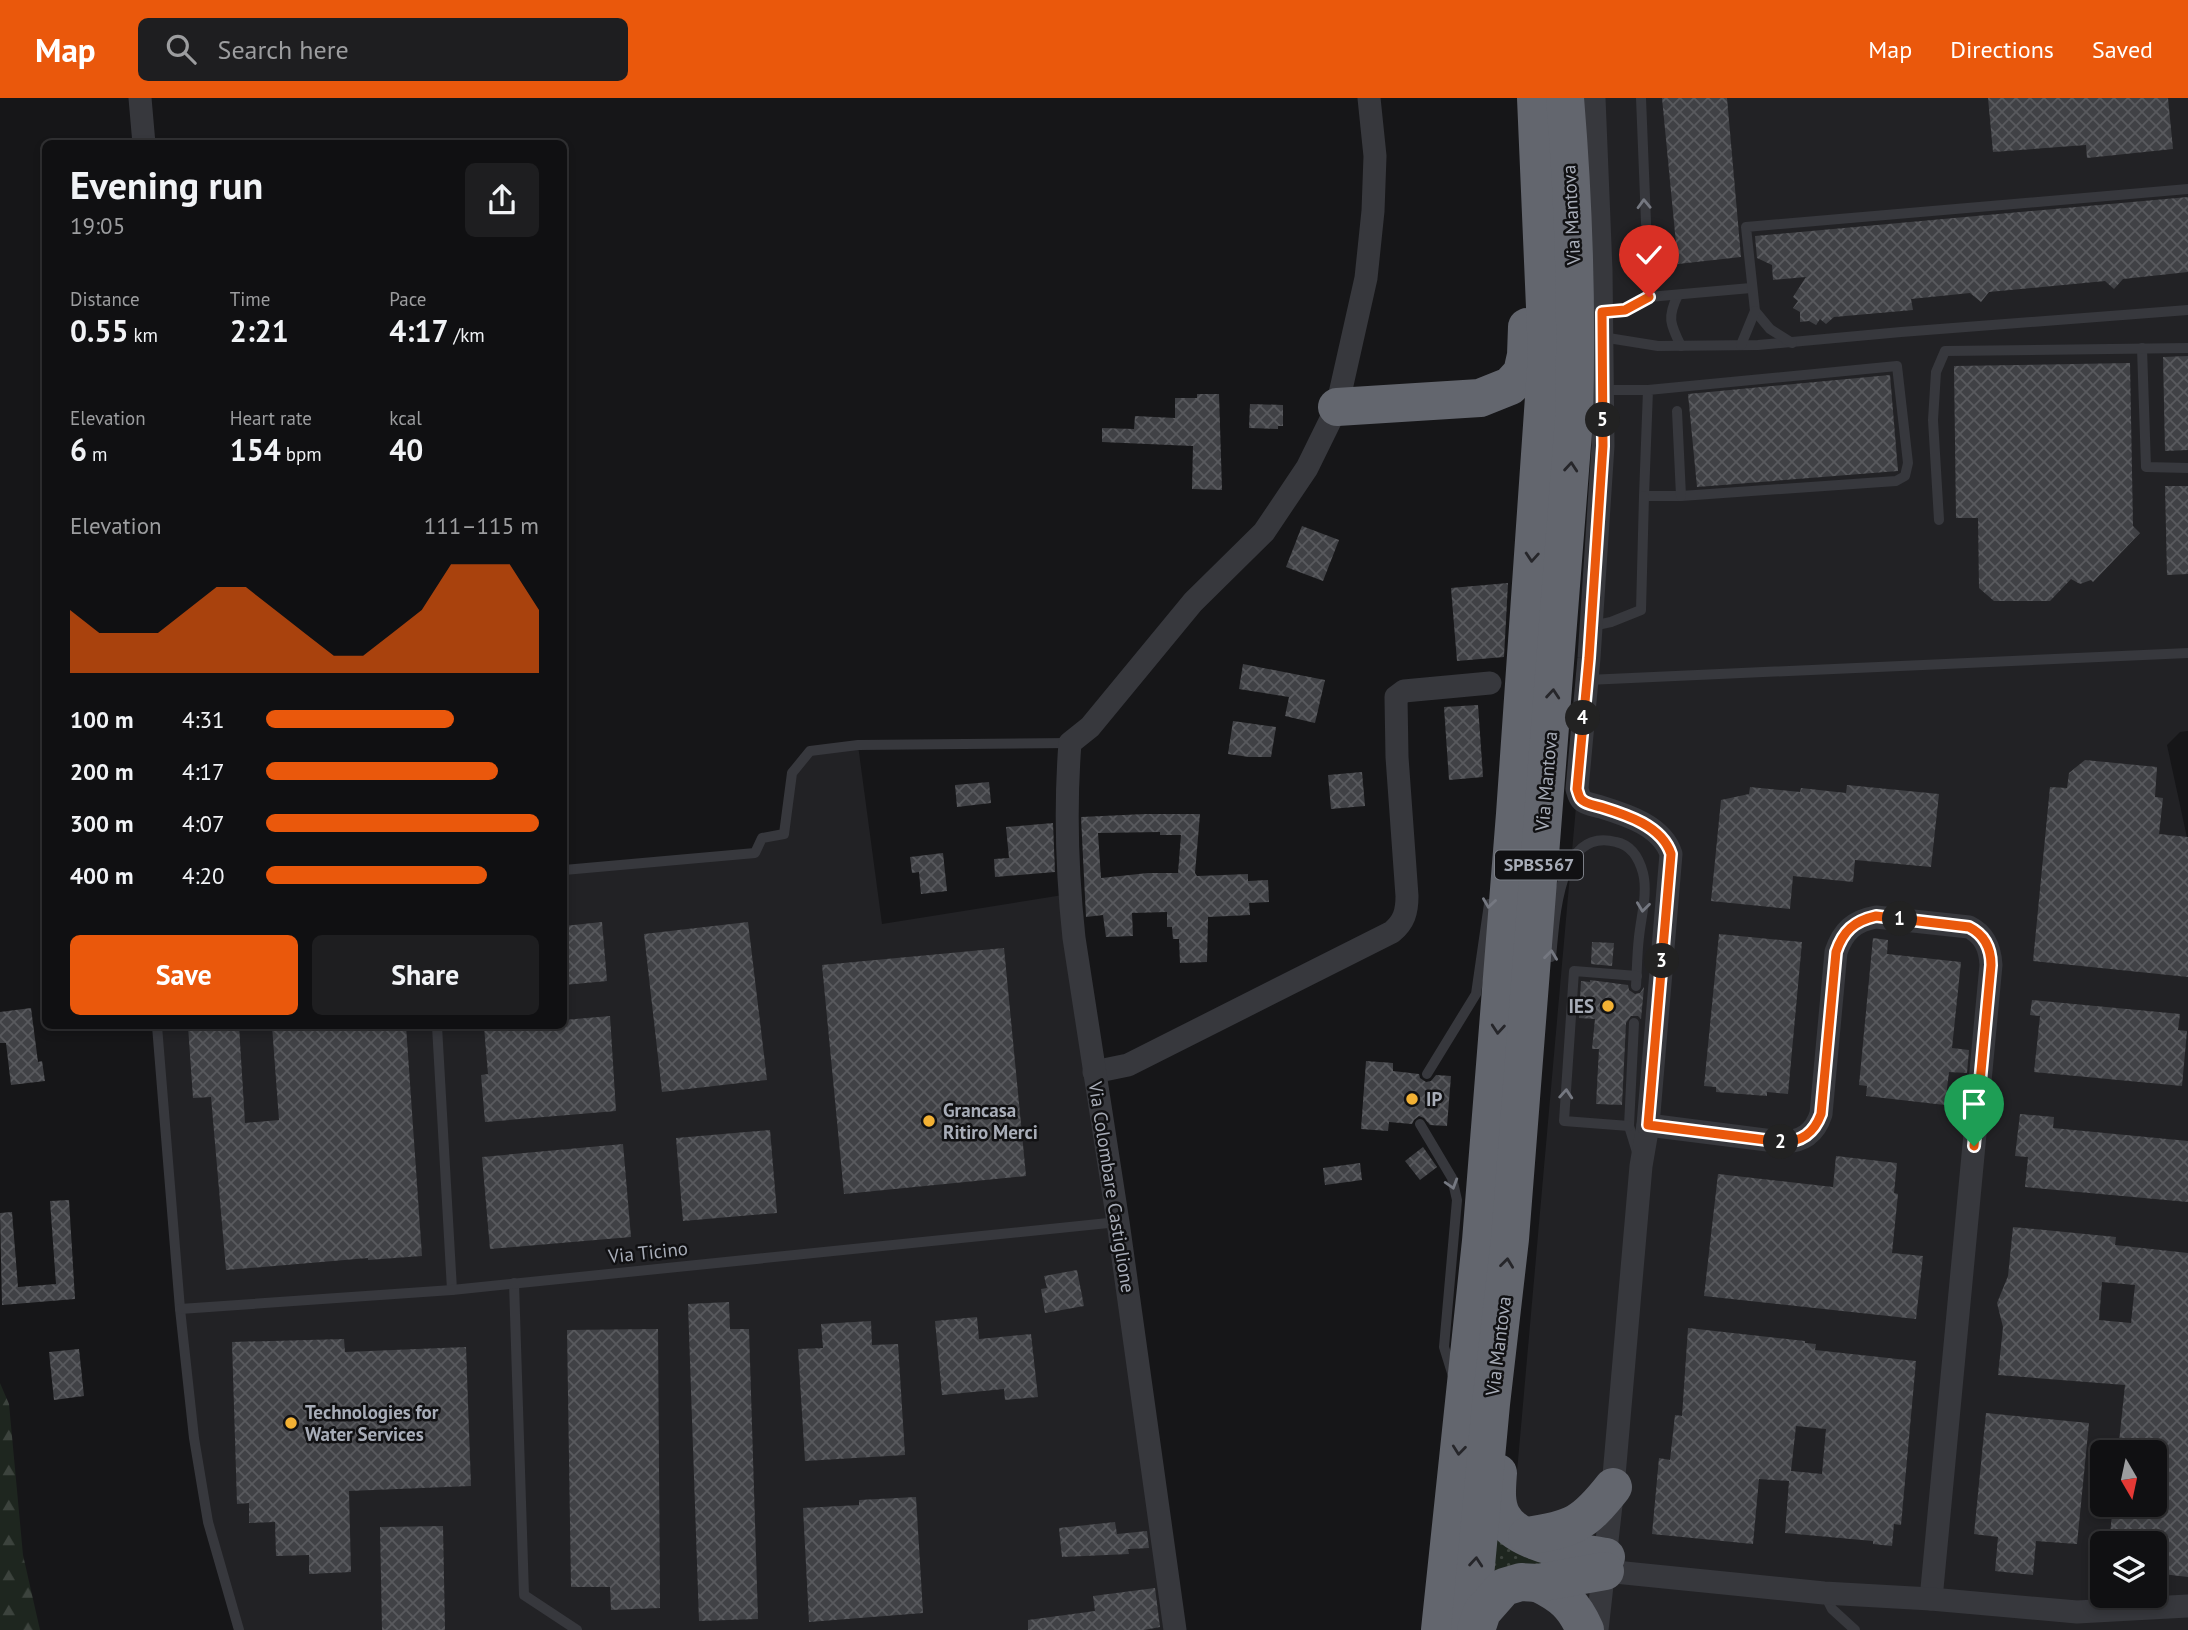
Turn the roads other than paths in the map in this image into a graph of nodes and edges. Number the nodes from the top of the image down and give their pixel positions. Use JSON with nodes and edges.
{"nodes":[{"id":1,"x":140,"y":98,"type":"edge"},
{"id":2,"x":1369,"y":98,"type":"edge"},
{"id":3,"x":1536,"y":98,"type":"edge"},
{"id":4,"x":1565,"y":98,"type":"edge"},
{"id":5,"x":1594,"y":98,"type":"edge"},
{"id":6,"x":1641,"y":98,"type":"edge"},
{"id":7,"x":144,"y":140,"type":"edge"},
{"id":8,"x":1541,"y":176,"type":"junction"},
{"id":9,"x":2188,"y":188,"type":"edge"},
{"id":10,"x":1751,"y":288,"type":"junction"},
{"id":11,"x":1678,"y":295,"type":"junction"},
{"id":12,"x":1649,"y":297,"type":"junction"},
{"id":13,"x":2188,"y":310,"type":"edge"},
{"id":14,"x":1755,"y":311,"type":"junction"},
{"id":15,"x":1602,"y":312,"type":"junction"},
{"id":16,"x":1602,"y":338,"type":"junction"},
{"id":17,"x":1792,"y":343,"type":"junction"},
{"id":18,"x":1741,"y":345,"type":"junction"},
{"id":19,"x":1681,"y":346,"type":"junction"},
{"id":20,"x":2142,"y":348,"type":"junction"},
{"id":21,"x":2188,"y":348,"type":"edge"},
{"id":22,"x":1602,"y":390,"type":"junction"},
{"id":23,"x":1648,"y":390,"type":"junction"},
{"id":24,"x":1480,"y":398,"type":"junction"},
{"id":25,"x":1337,"y":407,"type":"junction"},
{"id":26,"x":1677,"y":411,"type":"dead end"},
{"id":27,"x":2188,"y":468,"type":"edge"},
{"id":28,"x":1644,"y":496,"type":"junction"},
{"id":29,"x":1681,"y":496,"type":"junction"},
{"id":30,"x":1536,"y":499,"type":"junction"},
{"id":31,"x":1939,"y":520,"type":"dead end"},
{"id":32,"x":1591,"y":626,"type":"junction"},
{"id":33,"x":2188,"y":653,"type":"edge"},
{"id":34,"x":1587,"y":680,"type":"junction"},
{"id":35,"x":1490,"y":683,"type":"dead end"},
{"id":36,"x":1070,"y":743,"type":"junction"},
{"id":37,"x":1515,"y":814,"type":"junction"},
{"id":38,"x":1499,"y":858,"type":"dead end"},
{"id":39,"x":567,"y":870,"type":"edge"},
{"id":40,"x":1490,"y":897,"type":"dead end"},
{"id":41,"x":1550,"y":962,"type":"dead end"},
{"id":42,"x":1634,"y":1023,"type":"dead end"},
{"id":43,"x":157,"y":1029,"type":"edge"},
{"id":44,"x":437,"y":1029,"type":"edge"},
{"id":45,"x":1538,"y":1029,"type":"dead end"},
{"id":46,"x":1094,"y":1072,"type":"junction"},
{"id":47,"x":1427,"y":1074,"type":"dead end"},
{"id":48,"x":1521,"y":1093,"type":"junction"},
{"id":49,"x":1420,"y":1124,"type":"dead end"},
{"id":50,"x":1639,"y":1126,"type":"junction"},
{"id":51,"x":1118,"y":1222,"type":"junction"},
{"id":52,"x":514,"y":1283,"type":"junction"},
{"id":53,"x":452,"y":1290,"type":"junction"},
{"id":54,"x":180,"y":1309,"type":"junction"},
{"id":55,"x":1477,"y":1408,"type":"junction"},
{"id":56,"x":1613,"y":1487,"type":"junction"},
{"id":57,"x":1527,"y":1536,"type":"junction"},
{"id":58,"x":1605,"y":1564,"type":"junction"},
{"id":59,"x":1538,"y":1583,"type":"junction"},
{"id":60,"x":1824,"y":1593,"type":"junction"},
{"id":61,"x":1931,"y":1599,"type":"junction"},
{"id":62,"x":2188,"y":1606,"type":"edge"},
{"id":63,"x":239,"y":1630,"type":"edge"},
{"id":64,"x":577,"y":1630,"type":"edge"},
{"id":65,"x":1175,"y":1630,"type":"edge"},
{"id":66,"x":1440,"y":1630,"type":"edge"},
{"id":67,"x":1470,"y":1630,"type":"edge"},
{"id":68,"x":1476,"y":1630,"type":"edge"},
{"id":69,"x":1585,"y":1630,"type":"edge"},
{"id":70,"x":1597,"y":1630,"type":"edge"},
{"id":71,"x":1856,"y":1630,"type":"edge"}],
"edges":[{"from":1,"to":7,"type":"street"},
{"from":2,"to":25,"type":"street"},
{"from":3,"to":8,"type":"highway","name":"Via Mantova","number":"SPBS567"},
{"from":48,"to":4,"type":"highway","name":"Via Mantova","number":"SPBS567","one_way":true},
{"from":5,"to":15,"type":"street"},
{"from":12,"to":6,"type":"lane","one_way":true},
{"from":8,"to":24,"type":"highway"},
{"from":8,"to":30,"type":"highway","name":"Via Mantova","number":"SPBS567"},
{"from":9,"to":10,"type":"lane"},
{"from":10,"to":11,"type":"lane"},
{"from":10,"to":14,"type":"lane"},
{"from":11,"to":12,"type":"lane"},
{"from":11,"to":19,"type":"lane"},
{"from":12,"to":15,"type":"lane"},
{"from":13,"to":17,"type":"lane"},
{"from":14,"to":17,"type":"lane"},
{"from":14,"to":18,"type":"lane"},
{"from":15,"to":16,"type":"street"},
{"from":16,"to":19,"type":"lane"},
{"from":16,"to":22,"type":"street"},
{"from":17,"to":18,"type":"lane"},
{"from":18,"to":19,"type":"lane"},
{"from":20,"to":21,"type":"lane"},
{"from":20,"to":27,"type":"lane"},
{"from":20,"to":31,"type":"lane"},
{"from":22,"to":23,"type":"lane"},
{"from":22,"to":32,"type":"street"},
{"from":23,"to":28,"type":"lane"},
{"from":23,"to":29,"type":"lane"},
{"from":24,"to":25,"type":"highway"},
{"from":24,"to":30,"type":"highway"},
{"from":25,"to":36,"type":"street"},
{"from":26,"to":29,"type":"lane"},
{"from":28,"to":29,"type":"lane"},
{"from":28,"to":32,"type":"lane"},
{"from":30,"to":37,"type":"highway","name":"Via Mantova","number":"SPBS567","one_way":true},
{"from":32,"to":34,"type":"street"},
{"from":33,"to":34,"type":"lane"},
{"from":34,"to":50,"type":"street"},
{"from":35,"to":46,"type":"street"},
{"from":36,"to":39,"type":"lane"},
{"from":36,"to":46,"type":"street","name":"Via Colombare Castiglione"},
{"from":37,"to":38,"type":"lane"},
{"from":37,"to":55,"type":"highway","name":"Via Mantova","number":"SPBS567","one_way":true},
{"from":40,"to":47,"type":"lane","one_way":true},
{"from":41,"to":50,"type":"lane"},
{"from":42,"to":50,"type":"lane"},
{"from":43,"to":54,"type":"lane"},
{"from":44,"to":53,"type":"lane"},
{"from":45,"to":48,"type":"lane"},
{"from":46,"to":51,"type":"street","name":"Via Colombare Castiglione"},
{"from":55,"to":48,"type":"highway","name":"Via Mantova","number":"SPBS567","one_way":true},
{"from":49,"to":55,"type":"lane","one_way":true},
{"from":50,"to":56,"type":"street"},
{"from":50,"to":61,"type":"street"},
{"from":51,"to":52,"type":"lane","name":"Via Ticino"},
{"from":51,"to":65,"type":"street","name":"Via Colombare Castiglione"},
{"from":52,"to":53,"type":"lane","name":"Via Ticino"},
{"from":52,"to":64,"type":"lane"},
{"from":53,"to":54,"type":"lane","name":"Via Ticino"},
{"from":54,"to":63,"type":"lane"},
{"from":55,"to":57,"type":"highway"},
{"from":55,"to":66,"type":"highway","name":"Via Mantova","number":"SPBS567","one_way":true},
{"from":67,"to":55,"type":"highway","name":"Via Mantova","number":"SPBS567","one_way":true},
{"from":56,"to":57,"type":"highway"},
{"from":56,"to":58,"type":"street"},
{"from":57,"to":58,"type":"highway"},
{"from":58,"to":59,"type":"highway"},
{"from":58,"to":60,"type":"street"},
{"from":58,"to":70,"type":"street"},
{"from":59,"to":68,"type":"highway"},
{"from":59,"to":69,"type":"highway"},
{"from":60,"to":61,"type":"street"},
{"from":60,"to":71,"type":"lane"},
{"from":61,"to":62,"type":"street"}]}
